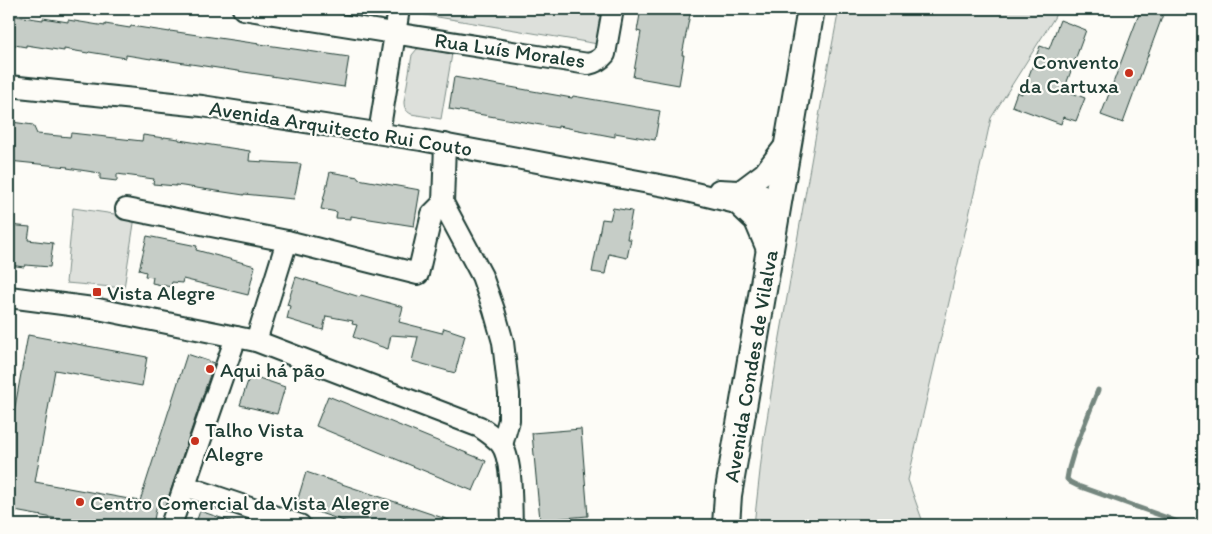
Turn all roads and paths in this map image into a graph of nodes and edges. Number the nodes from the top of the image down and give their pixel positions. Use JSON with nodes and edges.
{"nodes":[{"id":1,"x":243,"y":9,"type":"edge"},
{"id":2,"x":400,"y":9,"type":"edge"},
{"id":3,"x":613,"y":9,"type":"edge"},
{"id":4,"x":811,"y":9,"type":"edge"},
{"id":5,"x":395,"y":33,"type":"junction"},
{"id":6,"x":9,"y":86,"type":"edge"},
{"id":7,"x":379,"y":133,"type":"junction"},
{"id":8,"x":788,"y":142,"type":"junction"},
{"id":9,"x":445,"y":144,"type":"junction"},
{"id":10,"x":738,"y":197,"type":"junction"},
{"id":11,"x":443,"y":203,"type":"junction"},
{"id":12,"x":777,"y":207,"type":"junction"},
{"id":13,"x":126,"y":209,"type":"dead end"},
{"id":14,"x":287,"y":241,"type":"junction"},
{"id":15,"x":769,"y":254,"type":"junction"},
{"id":16,"x":9,"y":297,"type":"edge"},
{"id":17,"x":236,"y":338,"type":"junction"},
{"id":18,"x":256,"y":341,"type":"junction"},
{"id":19,"x":502,"y":445,"type":"junction"},
{"id":20,"x":185,"y":486,"type":"junction"},
{"id":21,"x":171,"y":525,"type":"edge"},
{"id":22,"x":300,"y":525,"type":"edge"},
{"id":23,"x":512,"y":525,"type":"edge"},
{"id":24,"x":726,"y":525,"type":"edge"}],
"edges":[{"from":1,"to":5,"type":"street","name":"Rua Luís Morales"},
{"from":2,"to":5,"type":"street"},
{"from":3,"to":5,"type":"street","name":"Rua Luís Morales"},
{"from":4,"to":8,"type":"main road","name":"Avenida Condes de Vilalva"},
{"from":5,"to":7,"type":"street"},
{"from":6,"to":7,"type":"street","name":"Avenida Arquitecto Rui Couto"},
{"from":7,"to":9,"type":"street","name":"Avenida Arquitecto Rui Couto"},
{"from":8,"to":10,"type":"street"},
{"from":8,"to":12,"type":"main road","name":"Avenida Condes de Vilalva"},
{"from":9,"to":10,"type":"street","name":"Avenida Arquitecto Rui Couto"},
{"from":9,"to":11,"type":"street"},
{"from":10,"to":12,"type":"street","name":"Avenida Arquitecto Rui Couto"},
{"from":10,"to":15,"type":"street","name":"Avenida Arquitecto Rui Couto"},
{"from":11,"to":14,"type":"street"},
{"from":11,"to":19,"type":"street"},
{"from":12,"to":15,"type":"main road","name":"Avenida Condes de Vilalva"},
{"from":13,"to":14,"type":"street"},
{"from":14,"to":18,"type":"street"},
{"from":15,"to":24,"type":"main road","name":"Avenida Condes de Vilalva"},
{"from":16,"to":17,"type":"street"},
{"from":17,"to":18,"type":"street"},
{"from":17,"to":20,"type":"street"},
{"from":18,"to":19,"type":"street"},
{"from":19,"to":23,"type":"street"},
{"from":20,"to":21,"type":"street"},
{"from":20,"to":22,"type":"street"}]}
